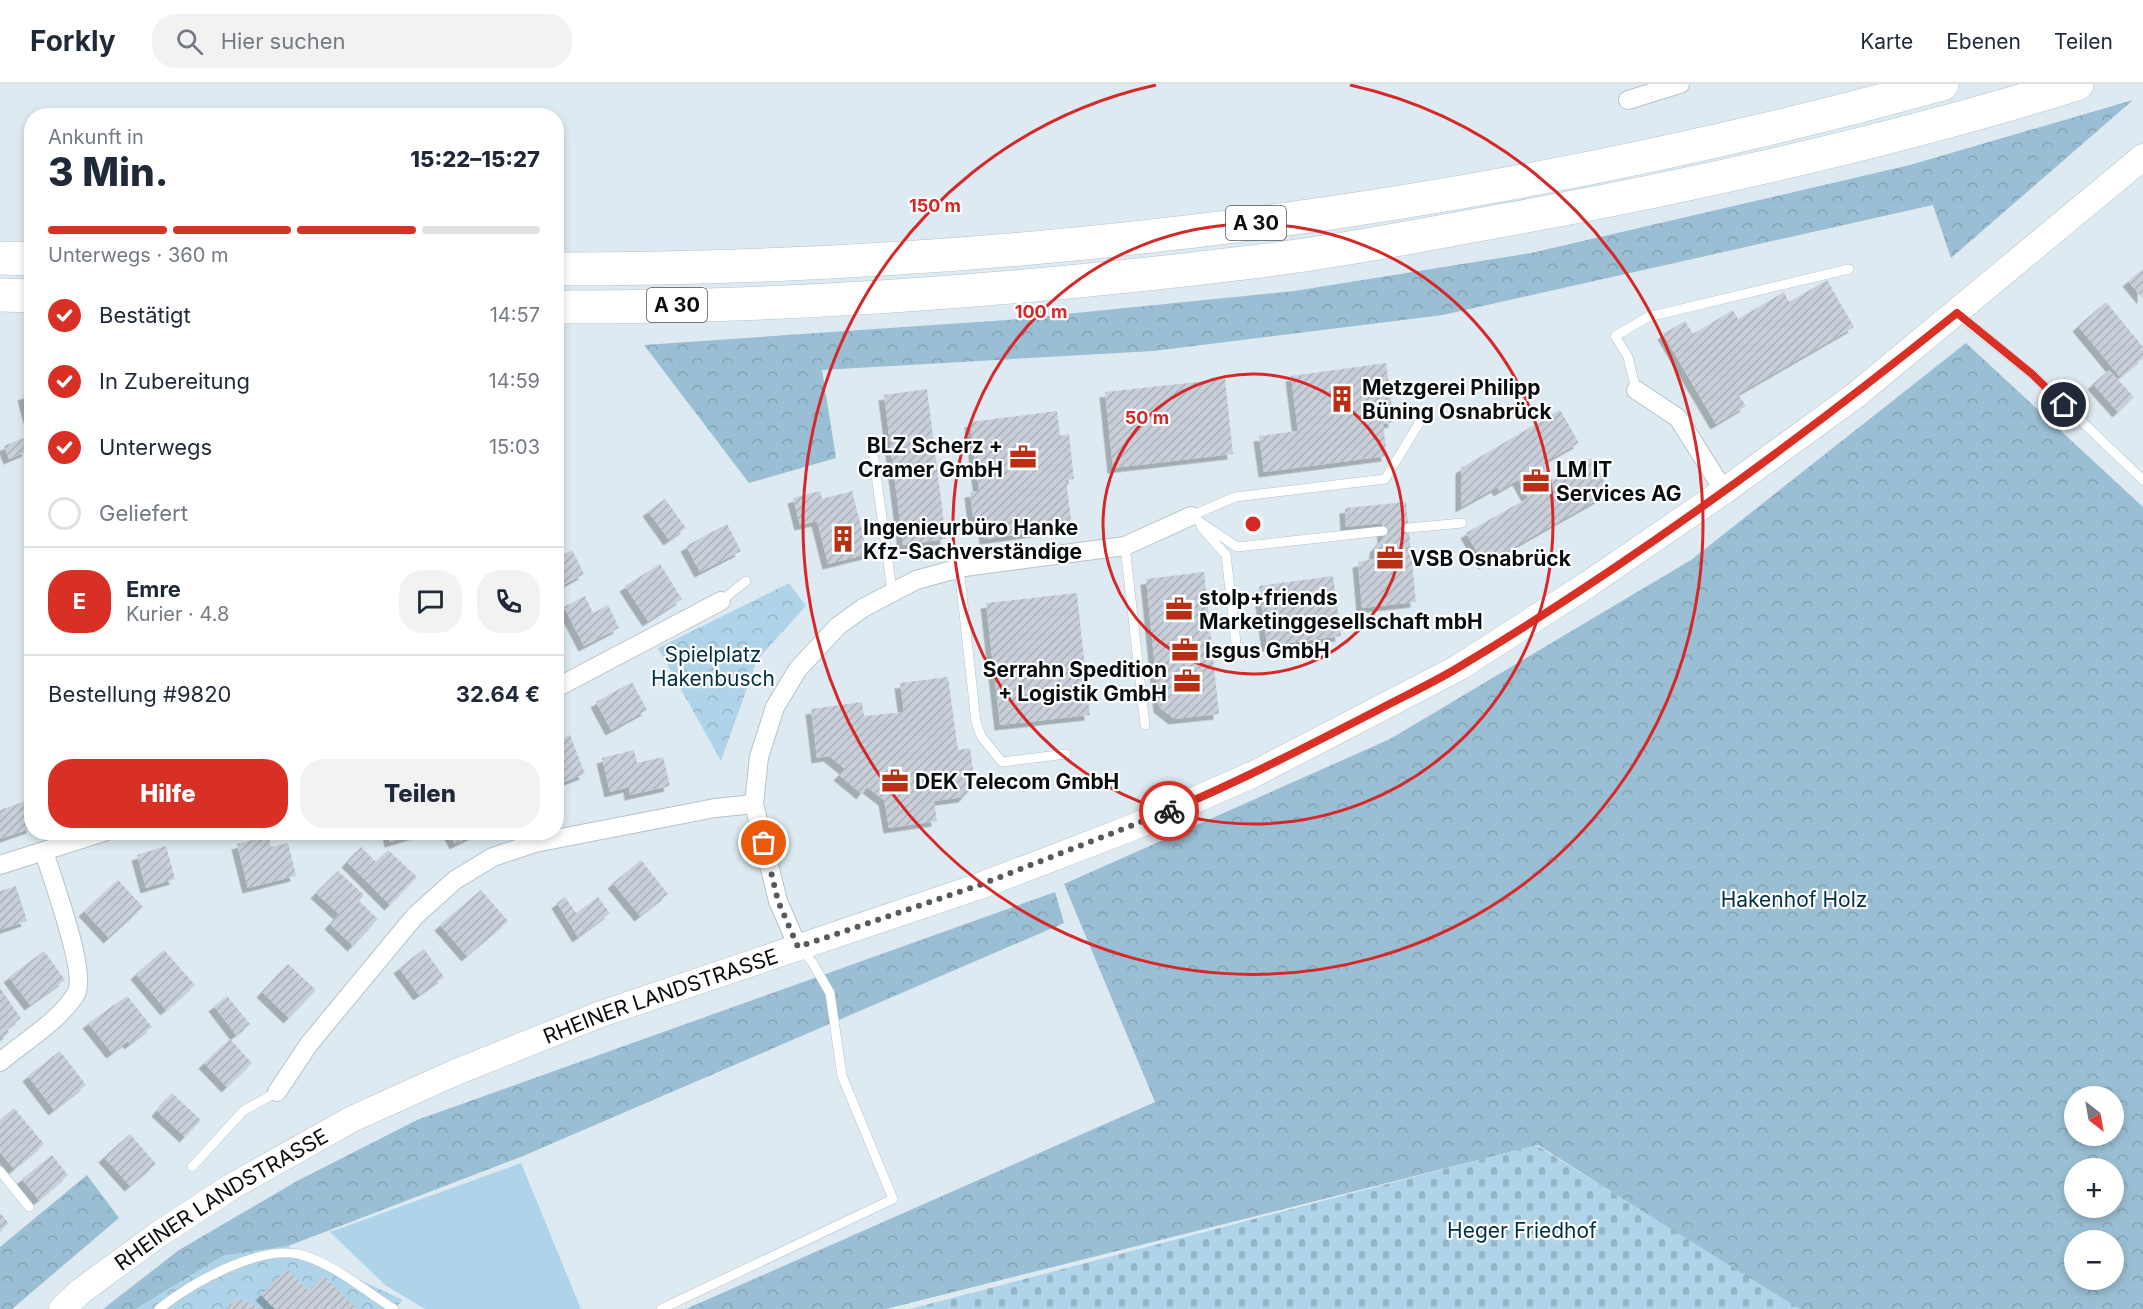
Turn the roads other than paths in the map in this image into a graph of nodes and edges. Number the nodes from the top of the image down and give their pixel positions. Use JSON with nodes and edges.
{"nodes":[{"id":1,"x":1680,"y":84,"type":"edge"},
{"id":2,"x":1942,"y":84,"type":"edge"},
{"id":3,"x":2077,"y":84,"type":"edge"},
{"id":4,"x":1628,"y":100,"type":"dead end"},
{"id":5,"x":2143,"y":157,"type":"edge"},
{"id":6,"x":0,"y":258,"type":"edge"},
{"id":7,"x":24,"y":259,"type":"edge"},
{"id":8,"x":564,"y":269,"type":"edge"},
{"id":9,"x":1849,"y":269,"type":"dead end"},
{"id":10,"x":0,"y":295,"type":"edge"},
{"id":11,"x":24,"y":296,"type":"edge"},
{"id":12,"x":564,"y":307,"type":"edge"},
{"id":13,"x":1957,"y":313,"type":"junction"},
{"id":14,"x":1636,"y":390,"type":"joint"},
{"id":15,"x":1427,"y":410,"type":"dead end"},
{"id":16,"x":871,"y":438,"type":"dead end"},
{"id":17,"x":2143,"y":480,"type":"edge"},
{"id":18,"x":1724,"y":491,"type":"junction"},
{"id":19,"x":1191,"y":516,"type":"junction"},
{"id":20,"x":1462,"y":523,"type":"dead end"},
{"id":21,"x":1408,"y":528,"type":"dead end"},
{"id":22,"x":1383,"y":531,"type":"dead end"},
{"id":23,"x":1125,"y":546,"type":"junction"},
{"id":24,"x":959,"y":568,"type":"junction"},
{"id":25,"x":746,"y":581,"type":"dead end"},
{"id":26,"x":892,"y":591,"type":"junction"},
{"id":27,"x":721,"y":601,"type":"joint"},
{"id":28,"x":1237,"y":652,"type":"dead end"},
{"id":29,"x":564,"y":684,"type":"edge"},
{"id":30,"x":1145,"y":725,"type":"dead end"},
{"id":31,"x":1066,"y":754,"type":"dead end"},
{"id":32,"x":754,"y":804,"type":"junction"},
{"id":33,"x":564,"y":837,"type":"edge"},
{"id":34,"x":80,"y":840,"type":"edge"},
{"id":35,"x":550,"y":840,"type":"edge"},
{"id":36,"x":44,"y":852,"type":"junction"},
{"id":37,"x":0,"y":865,"type":"edge"},
{"id":38,"x":798,"y":947,"type":"junction"},
{"id":39,"x":0,"y":1062,"type":"edge"},
{"id":40,"x":277,"y":1092,"type":"joint"},
{"id":41,"x":192,"y":1167,"type":"dead end"},
{"id":42,"x":0,"y":1171,"type":"edge"},
{"id":43,"x":29,"y":1208,"type":"dead end"},
{"id":44,"x":62,"y":1309,"type":"edge"},
{"id":45,"x":159,"y":1309,"type":"edge"},
{"id":46,"x":394,"y":1309,"type":"edge"},
{"id":47,"x":661,"y":1309,"type":"edge"}],
"edges":[{"from":1,"to":4,"type":"street"},
{"from":2,"to":8,"type":"highway","number":"A 30"},
{"from":3,"to":12,"type":"highway","number":"A 30"},
{"from":5,"to":13,"type":"street","name":"RHEINER LANDSTRASSE"},
{"from":6,"to":7,"type":"highway"},
{"from":9,"to":14,"type":"lane"},
{"from":10,"to":11,"type":"highway"},
{"from":13,"to":17,"type":"lane"},
{"from":13,"to":18,"type":"street","name":"RHEINER LANDSTRASSE"},
{"from":14,"to":18,"type":"street"},
{"from":15,"to":19,"type":"lane"},
{"from":16,"to":26,"type":"lane"},
{"from":18,"to":38,"type":"street","name":"RHEINER LANDSTRASSE"},
{"from":19,"to":22,"type":"lane"},
{"from":19,"to":23,"type":"street"},
{"from":19,"to":28,"type":"lane"},
{"from":20,"to":21,"type":"lane"},
{"from":23,"to":24,"type":"street"},
{"from":23,"to":30,"type":"lane"},
{"from":24,"to":26,"type":"street"},
{"from":24,"to":31,"type":"lane"},
{"from":25,"to":27,"type":"lane"},
{"from":26,"to":32,"type":"street"},
{"from":27,"to":29,"type":"street"},
{"from":32,"to":33,"type":"street","name":"RHEINER LANDSTRASSE"},
{"from":32,"to":38,"type":"street"},
{"from":34,"to":36,"type":"street"},
{"from":35,"to":40,"type":"street","name":"RHEINER LANDSTRASSE"},
{"from":36,"to":37,"type":"street"},
{"from":36,"to":39,"type":"street"},
{"from":38,"to":44,"type":"street","name":"RHEINER LANDSTRASSE"},
{"from":38,"to":47,"type":"lane"},
{"from":40,"to":41,"type":"lane","name":"RHEINER LANDSTRASSE"},
{"from":42,"to":43,"type":"lane"},
{"from":45,"to":46,"type":"lane"}]}
